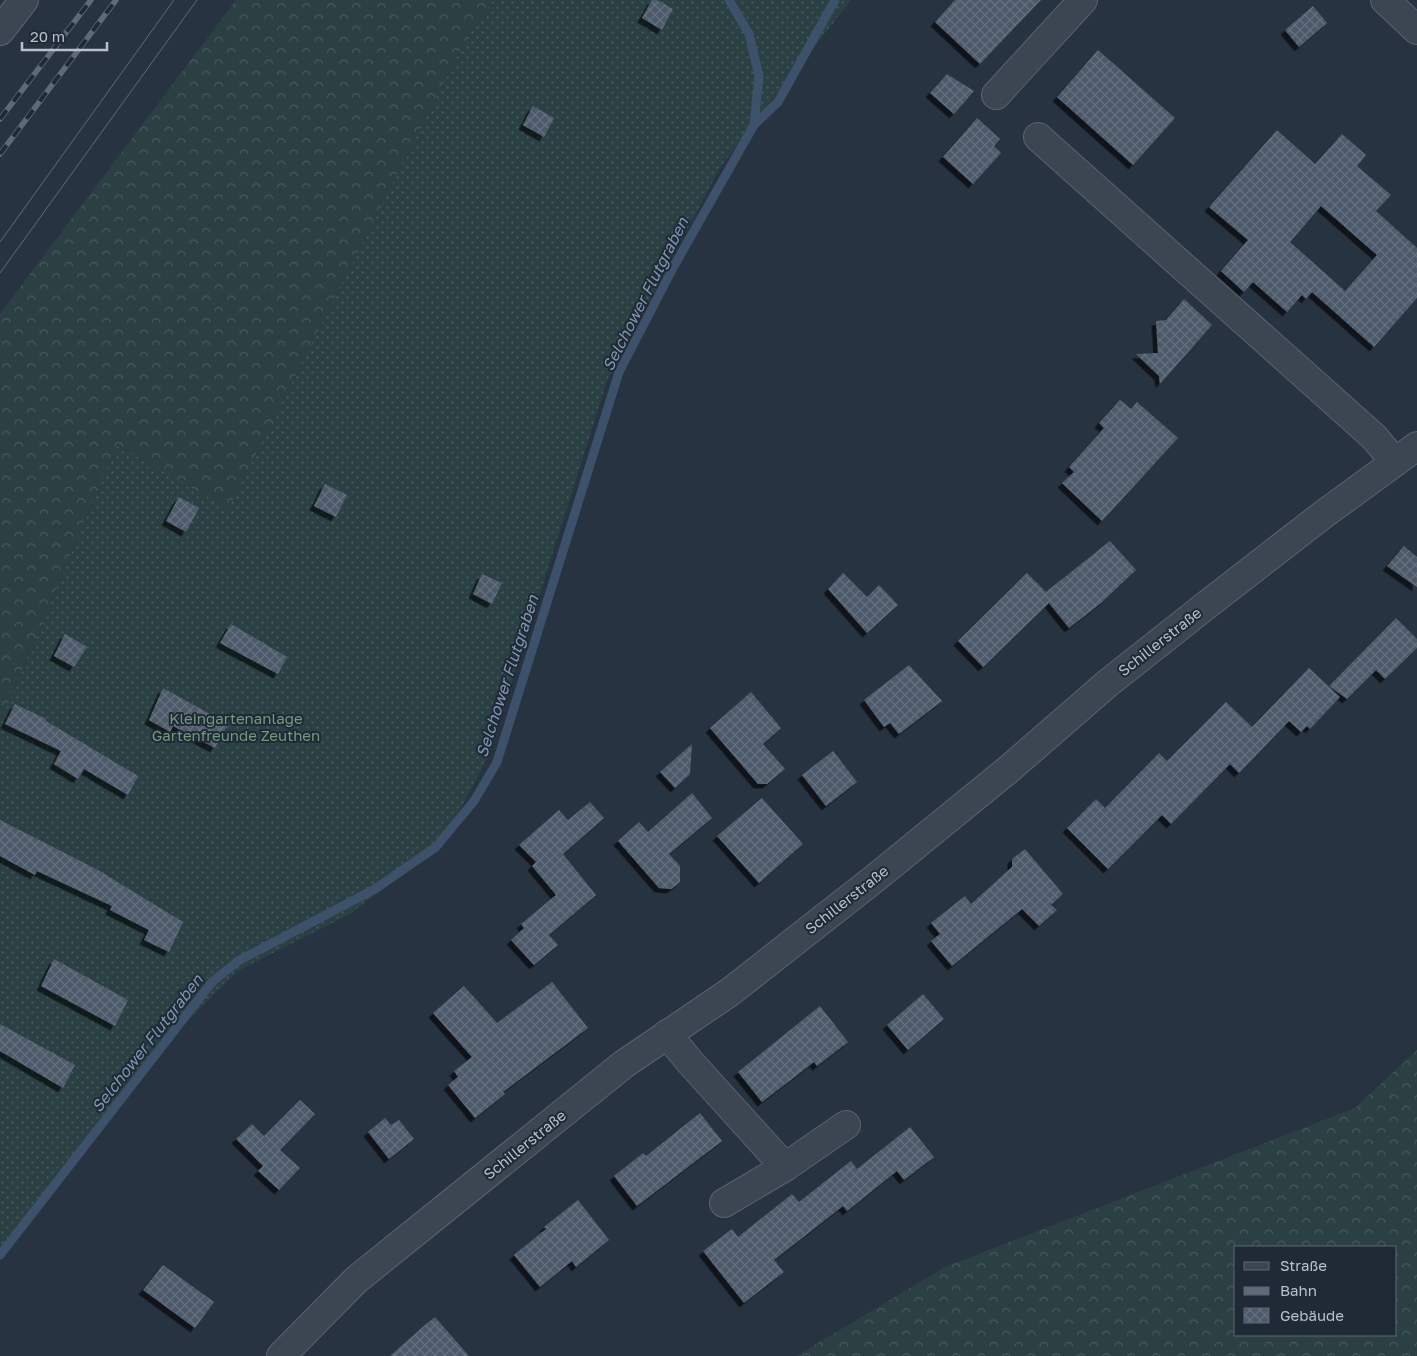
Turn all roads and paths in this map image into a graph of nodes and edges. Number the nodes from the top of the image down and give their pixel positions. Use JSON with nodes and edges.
{"nodes":[{"id":1,"x":24,"y":0,"type":"edge"},
{"id":2,"x":1083,"y":0,"type":"edge"},
{"id":3,"x":1385,"y":0,"type":"edge"},
{"id":4,"x":1417,"y":30,"type":"edge"},
{"id":5,"x":0,"y":31,"type":"edge"},
{"id":6,"x":996,"y":95,"type":"dead end"},
{"id":7,"x":1038,"y":137,"type":"dead end"},
{"id":8,"x":1417,"y":446,"type":"edge"},
{"id":9,"x":1395,"y":462,"type":"junction"},
{"id":10,"x":667,"y":1034,"type":"junction"},
{"id":11,"x":846,"y":1124,"type":"dead end"},
{"id":12,"x":785,"y":1167,"type":"junction"},
{"id":13,"x":724,"y":1203,"type":"dead end"},
{"id":14,"x":281,"y":1356,"type":"edge"}],
"edges":[{"from":1,"to":5,"type":"street"},
{"from":2,"to":6,"type":"street"},
{"from":3,"to":4,"type":"street"},
{"from":7,"to":9,"type":"street"},
{"from":8,"to":9,"type":"street","name":"Schillerstraße"},
{"from":9,"to":10,"type":"street","name":"Schillerstraße"},
{"from":10,"to":12,"type":"street"},
{"from":10,"to":14,"type":"street","name":"Schillerstraße"},
{"from":11,"to":12,"type":"street"},
{"from":12,"to":13,"type":"street"}]}
